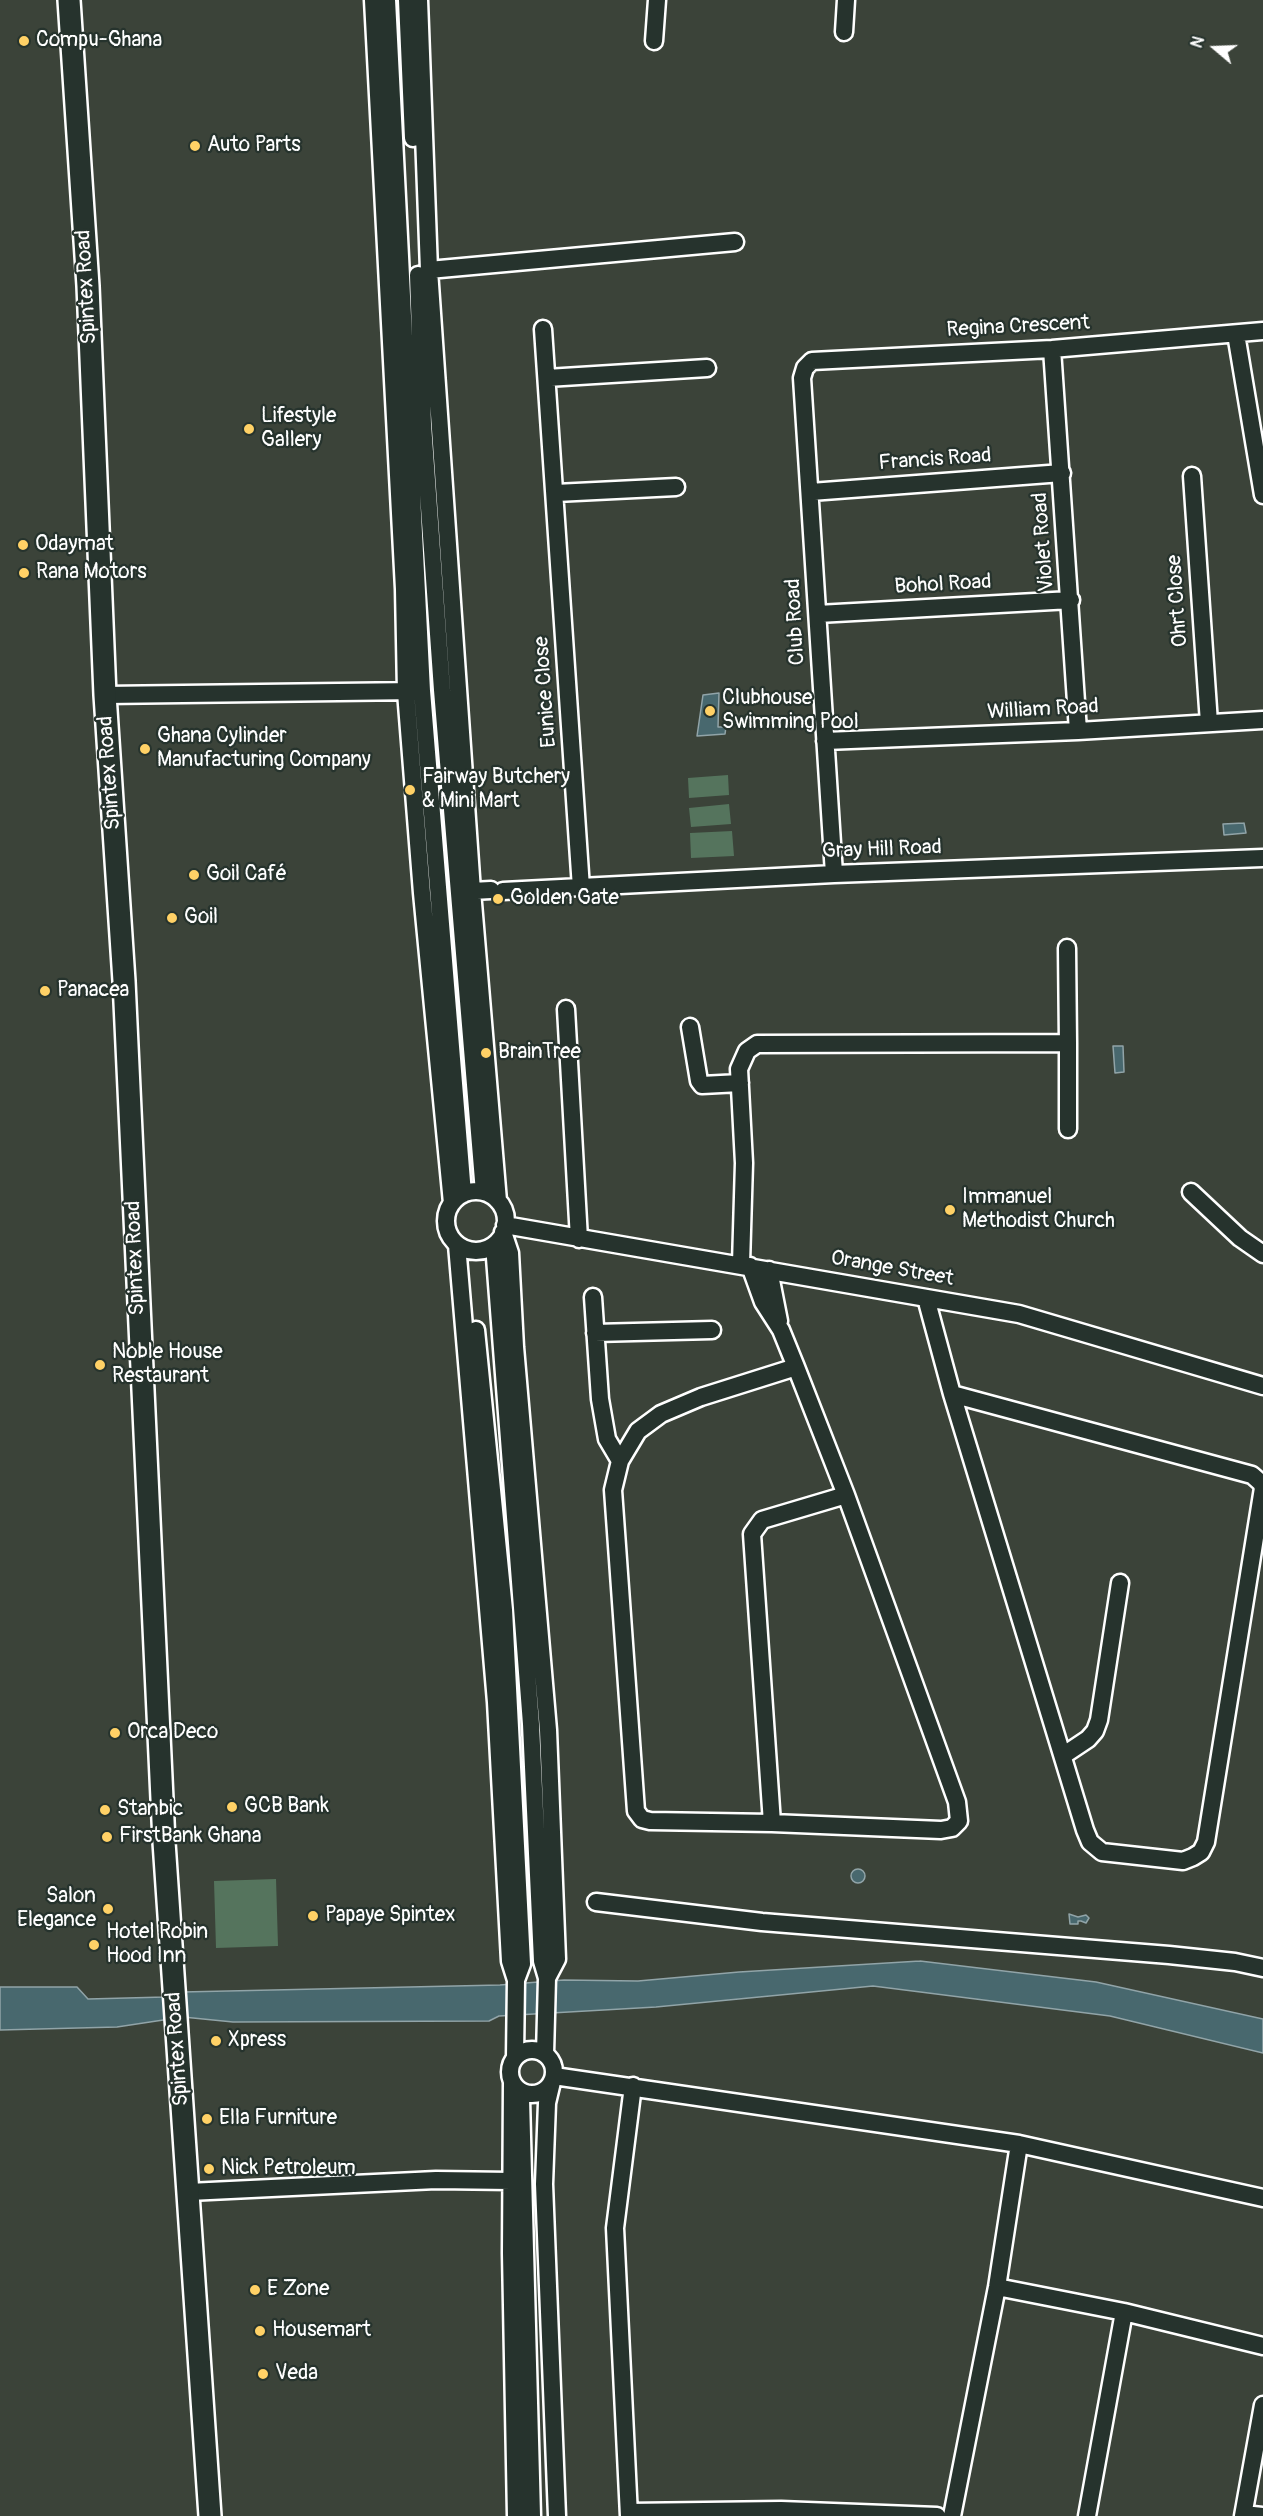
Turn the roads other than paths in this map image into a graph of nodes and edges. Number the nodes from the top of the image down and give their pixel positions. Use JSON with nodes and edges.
{"nodes":[{"id":1,"x":69,"y":0,"type":"edge"},
{"id":2,"x":374,"y":0,"type":"edge"},
{"id":3,"x":387,"y":0,"type":"edge"},
{"id":4,"x":407,"y":0,"type":"edge"},
{"id":5,"x":419,"y":0,"type":"edge"},
{"id":6,"x":657,"y":0,"type":"edge"},
{"id":7,"x":846,"y":0,"type":"edge"},
{"id":8,"x":844,"y":32,"type":"dead end"},
{"id":9,"x":654,"y":41,"type":"dead end"},
{"id":10,"x":735,"y":242,"type":"dead end"},
{"id":11,"x":429,"y":270,"type":"junction"},
{"id":12,"x":543,"y":329,"type":"dead end"},
{"id":13,"x":1263,"y":331,"type":"edge"},
{"id":14,"x":1236,"y":334,"type":"junction"},
{"id":15,"x":1052,"y":349,"type":"junction"},
{"id":16,"x":707,"y":368,"type":"dead end"},
{"id":17,"x":805,"y":368,"type":"joint"},
{"id":18,"x":547,"y":378,"type":"junction"},
{"id":19,"x":1062,"y":473,"type":"junction"},
{"id":20,"x":1192,"y":476,"type":"dead end"},
{"id":21,"x":676,"y":487,"type":"dead end"},
{"id":22,"x":811,"y":492,"type":"junction"},
{"id":23,"x":556,"y":493,"type":"junction"},
{"id":24,"x":1263,"y":495,"type":"edge"},
{"id":25,"x":1071,"y":600,"type":"junction"},
{"id":26,"x":818,"y":614,"type":"junction"},
{"id":27,"x":442,"y":690,"type":"junction"},
{"id":28,"x":414,"y":691,"type":"junction"},
{"id":29,"x":105,"y":695,"type":"junction"},
{"id":30,"x":1263,"y":720,"type":"edge"},
{"id":31,"x":1209,"y":723,"type":"junction"},
{"id":32,"x":1078,"y":731,"type":"junction"},
{"id":33,"x":825,"y":741,"type":"junction"},
{"id":34,"x":1263,"y":858,"type":"edge"},
{"id":35,"x":834,"y":874,"type":"junction"},
{"id":36,"x":581,"y":888,"type":"junction"},
{"id":37,"x":472,"y":891,"type":"junction"},
{"id":38,"x":1067,"y":948,"type":"dead end"},
{"id":39,"x":566,"y":1010,"type":"dead end"},
{"id":40,"x":690,"y":1027,"type":"dead end"},
{"id":41,"x":1068,"y":1043,"type":"junction"},
{"id":42,"x":740,"y":1083,"type":"junction"},
{"id":43,"x":1068,"y":1129,"type":"dead end"},
{"id":44,"x":1191,"y":1192,"type":"dead end"},
{"id":45,"x":491,"y":1196,"type":"junction"},
{"id":46,"x":458,"y":1198,"type":"junction"},
{"id":47,"x":501,"y":1234,"type":"junction"},
{"id":48,"x":579,"y":1239,"type":"junction"},
{"id":49,"x":462,"y":1248,"type":"junction"},
{"id":50,"x":1263,"y":1254,"type":"edge"},
{"id":51,"x":746,"y":1265,"type":"junction"},
{"id":52,"x":769,"y":1270,"type":"junction"},
{"id":53,"x":593,"y":1297,"type":"dead end"},
{"id":54,"x":926,"y":1298,"type":"junction"},
{"id":55,"x":712,"y":1330,"type":"dead end"},
{"id":56,"x":781,"y":1330,"type":"junction"},
{"id":57,"x":595,"y":1333,"type":"junction"},
{"id":58,"x":796,"y":1367,"type":"junction"},
{"id":59,"x":1263,"y":1386,"type":"edge"},
{"id":60,"x":952,"y":1394,"type":"junction"},
{"id":61,"x":620,"y":1461,"type":"junction"},
{"id":62,"x":846,"y":1495,"type":"junction"},
{"id":63,"x":1120,"y":1583,"type":"dead end"},
{"id":64,"x":1064,"y":1755,"type":"junction"},
{"id":65,"x":772,"y":1823,"type":"junction"},
{"id":66,"x":596,"y":1902,"type":"dead end"},
{"id":67,"x":1263,"y":1968,"type":"edge"},
{"id":68,"x":545,"y":2054,"type":"junction"},
{"id":69,"x":515,"y":2057,"type":"junction"},
{"id":70,"x":553,"y":2079,"type":"junction"},
{"id":71,"x":633,"y":2086,"type":"junction"},
{"id":72,"x":516,"y":2087,"type":"junction"},
{"id":73,"x":1019,"y":2144,"type":"junction"},
{"id":74,"x":511,"y":2181,"type":"junction"},
{"id":75,"x":189,"y":2192,"type":"junction"},
{"id":76,"x":1263,"y":2198,"type":"edge"},
{"id":77,"x":997,"y":2287,"type":"junction"},
{"id":78,"x":1124,"y":2312,"type":"junction"},
{"id":79,"x":1263,"y":2346,"type":"edge"},
{"id":80,"x":1263,"y":2405,"type":"edge"},
{"id":81,"x":781,"y":2513,"type":"edge"},
{"id":82,"x":629,"y":2514,"type":"edge"},
{"id":83,"x":1243,"y":2515,"type":"edge"},
{"id":84,"x":210,"y":2516,"type":"edge"},
{"id":85,"x":516,"y":2516,"type":"edge"},
{"id":86,"x":532,"y":2516,"type":"edge"},
{"id":87,"x":557,"y":2516,"type":"edge"},
{"id":88,"x":937,"y":2516,"type":"edge"},
{"id":89,"x":952,"y":2516,"type":"edge"},
{"id":90,"x":1087,"y":2516,"type":"edge"},
{"id":91,"x":1263,"y":2516,"type":"edge"}],
"edges":[{"from":1,"to":29,"type":"main road","name":"Spintex Road"},
{"from":2,"to":28,"type":"street"},
{"from":3,"to":28,"type":"street"},
{"from":4,"to":27,"type":"street"},
{"from":5,"to":11,"type":"street"},
{"from":6,"to":9,"type":"street"},
{"from":7,"to":8,"type":"street"},
{"from":10,"to":11,"type":"street"},
{"from":11,"to":37,"type":"street"},
{"from":12,"to":18,"type":"street","name":"Eunice Close"},
{"from":13,"to":14,"type":"street","name":"Regina Crescent"},
{"from":14,"to":15,"type":"street","name":"Regina Crescent"},
{"from":14,"to":24,"type":"street"},
{"from":15,"to":17,"type":"street","name":"Regina Crescent"},
{"from":15,"to":19,"type":"street","name":"Violet Road"},
{"from":16,"to":18,"type":"street"},
{"from":17,"to":22,"type":"street","name":"Club Road"},
{"from":18,"to":23,"type":"street","name":"Eunice Close"},
{"from":19,"to":22,"type":"street","name":"Francis Road"},
{"from":19,"to":25,"type":"street","name":"Violet Road"},
{"from":20,"to":31,"type":"street","name":"Ohrt Close"},
{"from":21,"to":23,"type":"street"},
{"from":22,"to":26,"type":"street","name":"Club Road"},
{"from":23,"to":36,"type":"street","name":"Eunice Close"},
{"from":25,"to":26,"type":"street","name":"Bohol Road"},
{"from":25,"to":32,"type":"street","name":"Violet Road"},
{"from":26,"to":33,"type":"street","name":"Club Road"},
{"from":27,"to":28,"type":"street"},
{"from":27,"to":45,"type":"street"},
{"from":28,"to":29,"type":"street"},
{"from":28,"to":46,"type":"street"},
{"from":29,"to":75,"type":"main road","name":"Spintex Road"},
{"from":30,"to":31,"type":"street","name":"William Road"},
{"from":31,"to":32,"type":"street","name":"William Road"},
{"from":32,"to":33,"type":"street","name":"William Road"},
{"from":33,"to":35,"type":"street","name":"Club Road"},
{"from":34,"to":35,"type":"street","name":"Gray Hill Road"},
{"from":35,"to":36,"type":"street","name":"Gray Hill Road"},
{"from":36,"to":37,"type":"street","name":"Gray Hill Road"},
{"from":37,"to":45,"type":"street"},
{"from":38,"to":41,"type":"street"},
{"from":39,"to":48,"type":"street"},
{"from":40,"to":42,"type":"street"},
{"from":41,"to":42,"type":"street"},
{"from":41,"to":43,"type":"street"},
{"from":42,"to":51,"type":"street"},
{"from":44,"to":50,"type":"street"},
{"from":45,"to":46,"type":"street"},
{"from":45,"to":47,"type":"street"},
{"from":46,"to":49,"type":"street"},
{"from":47,"to":48,"type":"street","name":"Orange Street"},
{"from":47,"to":49,"type":"street"},
{"from":47,"to":68,"type":"street"},
{"from":48,"to":51,"type":"street","name":"Orange Street"},
{"from":49,"to":69,"type":"street"},
{"from":51,"to":52,"type":"street","name":"Orange Street"},
{"from":51,"to":56,"type":"street"},
{"from":52,"to":54,"type":"street","name":"Orange Street"},
{"from":52,"to":56,"type":"street"},
{"from":53,"to":57,"type":"street"},
{"from":54,"to":59,"type":"street","name":"Orange Street"},
{"from":54,"to":60,"type":"street"},
{"from":55,"to":57,"type":"street"},
{"from":56,"to":58,"type":"street"},
{"from":57,"to":61,"type":"street"},
{"from":58,"to":61,"type":"street"},
{"from":58,"to":62,"type":"street"},
{"from":60,"to":64,"type":"street"},
{"from":60,"to":64,"type":"street"},
{"from":61,"to":65,"type":"street"},
{"from":62,"to":65,"type":"street"},
{"from":62,"to":65,"type":"street"},
{"from":63,"to":64,"type":"street"},
{"from":66,"to":67,"type":"street"},
{"from":68,"to":69,"type":"street"},
{"from":68,"to":70,"type":"street"},
{"from":69,"to":72,"type":"street"},
{"from":70,"to":71,"type":"street"},
{"from":70,"to":72,"type":"street"},
{"from":70,"to":87,"type":"street"},
{"from":71,"to":73,"type":"street"},
{"from":71,"to":82,"type":"street"},
{"from":72,"to":74,"type":"street"},
{"from":72,"to":86,"type":"street"},
{"from":73,"to":76,"type":"street"},
{"from":73,"to":77,"type":"street"},
{"from":74,"to":75,"type":"street"},
{"from":74,"to":85,"type":"street"},
{"from":75,"to":84,"type":"main road","name":"Spintex Road"},
{"from":77,"to":78,"type":"street"},
{"from":77,"to":89,"type":"street"},
{"from":78,"to":79,"type":"street"},
{"from":78,"to":90,"type":"street"},
{"from":80,"to":83,"type":"street"},
{"from":81,"to":82,"type":"street"},
{"from":81,"to":88,"type":"street"},
{"from":83,"to":91,"type":"street"}]}
